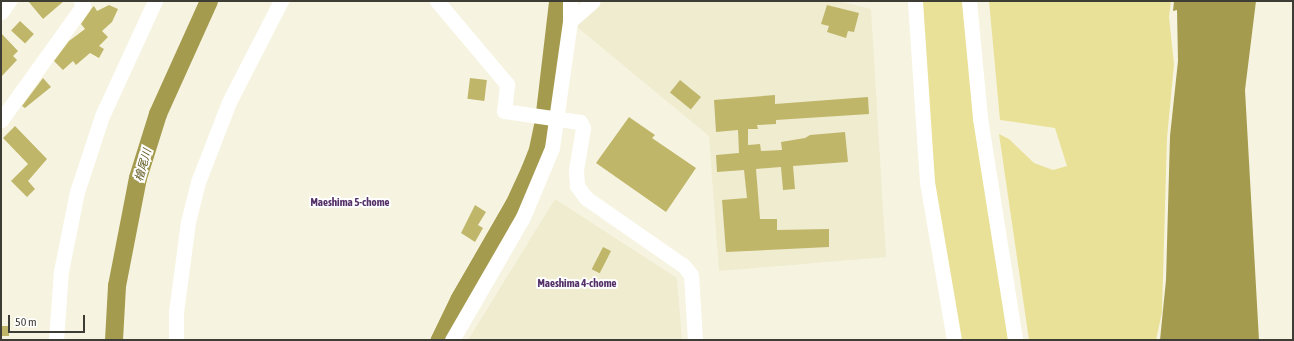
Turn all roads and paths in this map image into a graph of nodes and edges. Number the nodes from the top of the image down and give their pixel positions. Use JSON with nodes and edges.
{"nodes":[{"id":1,"x":9,"y":1,"type":"edge"},
{"id":2,"x":81,"y":1,"type":"edge"},
{"id":3,"x":155,"y":1,"type":"edge"},
{"id":4,"x":281,"y":1,"type":"edge"},
{"id":5,"x":437,"y":1,"type":"edge"},
{"id":6,"x":570,"y":1,"type":"edge"},
{"id":7,"x":593,"y":1,"type":"edge"},
{"id":8,"x":915,"y":1,"type":"edge"},
{"id":9,"x":969,"y":1,"type":"edge"},
{"id":10,"x":1,"y":12,"type":"edge"},
{"id":11,"x":570,"y":21,"type":"junction"},
{"id":12,"x":1,"y":120,"type":"edge"},
{"id":13,"x":56,"y":340,"type":"edge"},
{"id":14,"x":176,"y":340,"type":"edge"},
{"id":15,"x":452,"y":340,"type":"edge"},
{"id":16,"x":695,"y":340,"type":"edge"},
{"id":17,"x":954,"y":340,"type":"edge"},
{"id":18,"x":1015,"y":340,"type":"edge"}],
"edges":[{"from":1,"to":10,"type":"street"},
{"from":2,"to":12,"type":"street"},
{"from":3,"to":13,"type":"street"},
{"from":4,"to":14,"type":"street"},
{"from":5,"to":16,"type":"street"},
{"from":6,"to":11,"type":"street"},
{"from":7,"to":11,"type":"street"},
{"from":8,"to":17,"type":"street"},
{"from":9,"to":18,"type":"street"},
{"from":11,"to":15,"type":"street"}]}
